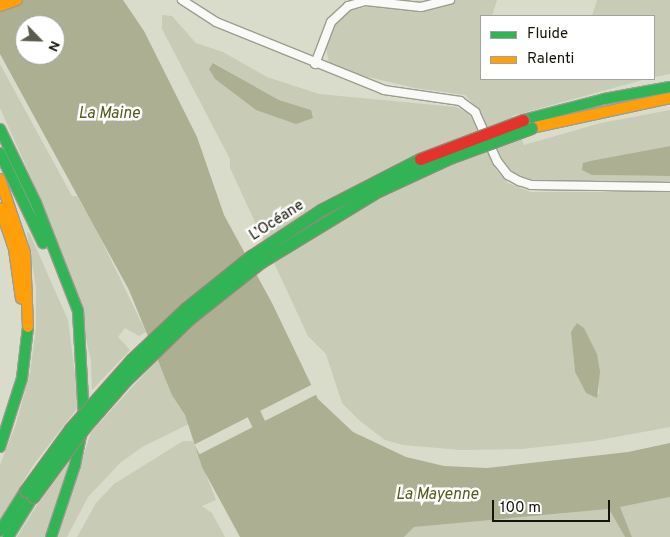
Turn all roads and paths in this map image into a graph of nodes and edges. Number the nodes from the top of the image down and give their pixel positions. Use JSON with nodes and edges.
{"nodes":[{"id":1,"x":17,"y":0,"type":"edge"},
{"id":2,"x":182,"y":0,"type":"edge"},
{"id":3,"x":450,"y":0,"type":"edge"},
{"id":4,"x":0,"y":6,"type":"edge"},
{"id":5,"x":315,"y":64,"type":"junction"},
{"id":6,"x":670,"y":86,"type":"edge"},
{"id":7,"x":670,"y":98,"type":"edge"},
{"id":8,"x":527,"y":124,"type":"junction"},
{"id":9,"x":0,"y":129,"type":"edge"},
{"id":10,"x":0,"y":153,"type":"edge"},
{"id":11,"x":0,"y":179,"type":"edge"},
{"id":12,"x":670,"y":187,"type":"edge"},
{"id":13,"x":0,"y":208,"type":"edge"},
{"id":14,"x":77,"y":326,"type":"junction"},
{"id":15,"x":24,"y":364,"type":"junction"},
{"id":16,"x":0,"y":447,"type":"edge"},
{"id":17,"x":29,"y":494,"type":"junction"},
{"id":18,"x":0,"y":531,"type":"edge"},
{"id":19,"x":8,"y":537,"type":"edge"},
{"id":20,"x":51,"y":537,"type":"edge"}],
"edges":[{"from":1,"to":4,"type":"main road"},
{"from":2,"to":5,"type":"street"},
{"from":3,"to":5,"type":"street"},
{"from":5,"to":12,"type":"street"},
{"from":6,"to":8,"type":"main road","name":"L’Océane"},
{"from":7,"to":8,"type":"main road","name":"L’Océane"},
{"from":8,"to":17,"type":"main road","name":"L’Océane","bridge":true},
{"from":9,"to":14,"type":"main road"},
{"from":10,"to":14,"type":"main road"},
{"from":11,"to":15,"type":"main road"},
{"from":13,"to":15,"type":"main road"},
{"from":14,"to":20,"type":"main road"},
{"from":15,"to":16,"type":"main road"},
{"from":17,"to":18,"type":"main road","name":"L’Océane"},
{"from":17,"to":19,"type":"main road","name":"L’Océane"}]}
